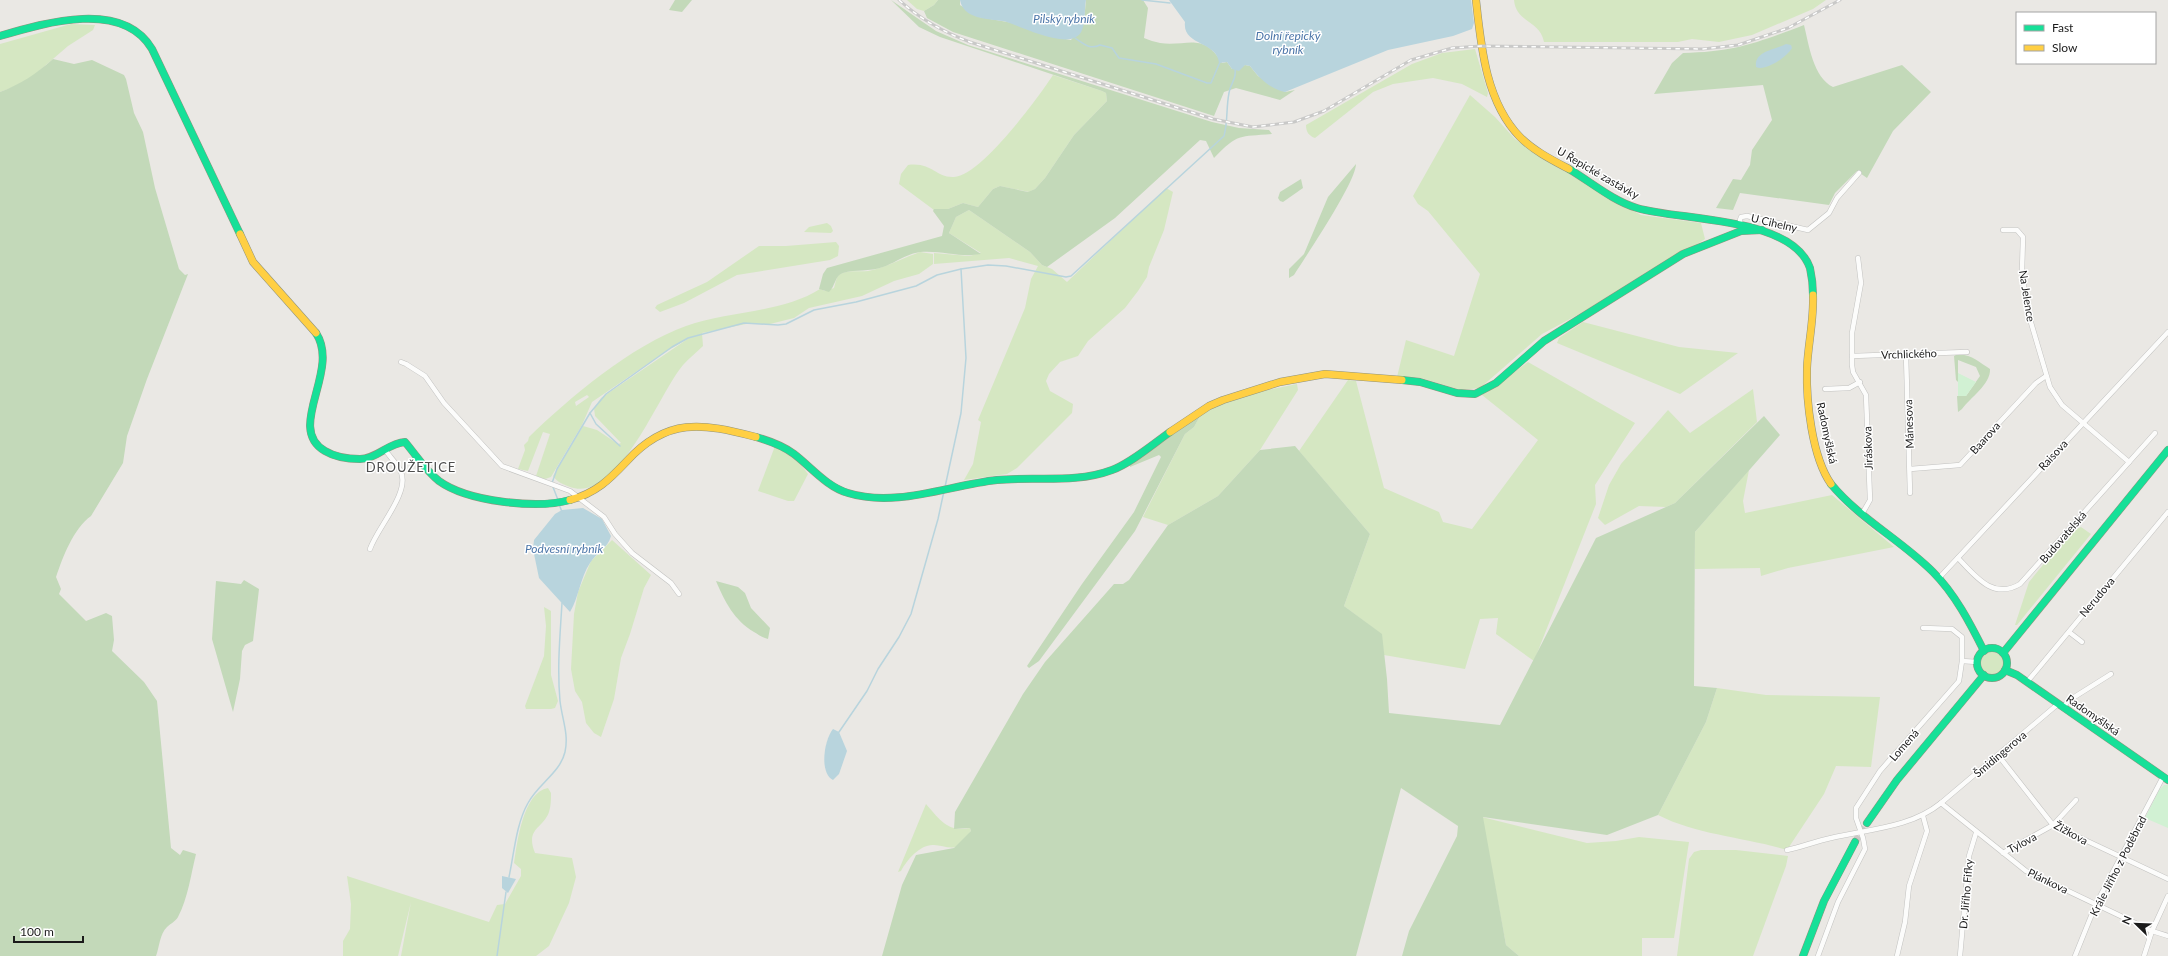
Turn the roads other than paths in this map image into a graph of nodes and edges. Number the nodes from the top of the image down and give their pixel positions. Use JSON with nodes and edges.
{"nodes":[{"id":1,"x":1476,"y":0,"type":"edge"},
{"id":2,"x":0,"y":36,"type":"edge"},
{"id":3,"x":1859,"y":173,"type":"dead end"},
{"id":4,"x":1740,"y":228,"type":"junction"},
{"id":5,"x":2003,"y":230,"type":"dead end"},
{"id":6,"x":1858,"y":258,"type":"dead end"},
{"id":7,"x":2168,"y":332,"type":"edge"},
{"id":8,"x":1966,"y":352,"type":"dead end"},
{"id":9,"x":1906,"y":355,"type":"junction"},
{"id":10,"x":1852,"y":356,"type":"junction"},
{"id":11,"x":401,"y":362,"type":"dead end"},
{"id":12,"x":2046,"y":376,"type":"junction"},
{"id":13,"x":1860,"y":382,"type":"junction"},
{"id":14,"x":1825,"y":389,"type":"dead end"},
{"id":15,"x":2082,"y":424,"type":"junction"},
{"id":16,"x":2155,"y":433,"type":"dead end"},
{"id":17,"x":385,"y":449,"type":"junction"},
{"id":18,"x":2168,"y":450,"type":"edge"},
{"id":19,"x":2129,"y":462,"type":"junction"},
{"id":20,"x":1910,"y":469,"type":"junction"},
{"id":21,"x":1910,"y":492,"type":"dead end"},
{"id":22,"x":581,"y":499,"type":"junction"},
{"id":23,"x":2168,"y":512,"type":"edge"},
{"id":24,"x":1862,"y":514,"type":"junction"},
{"id":25,"x":370,"y":549,"type":"dead end"},
{"id":26,"x":1958,"y":558,"type":"junction"},
{"id":27,"x":1939,"y":578,"type":"junction"},
{"id":28,"x":679,"y":594,"type":"dead end"},
{"id":29,"x":1923,"y":628,"type":"dead end"},
{"id":30,"x":2069,"y":632,"type":"junction"},
{"id":31,"x":2082,"y":642,"type":"dead end"},
{"id":32,"x":1984,"y":651,"type":"junction"},
{"id":33,"x":2003,"y":653,"type":"junction"},
{"id":34,"x":1962,"y":661,"type":"junction"},
{"id":35,"x":1977,"y":662,"type":"junction"},
{"id":36,"x":2005,"y":670,"type":"junction"},
{"id":37,"x":2111,"y":674,"type":"dead end"},
{"id":38,"x":1984,"y":675,"type":"junction"},
{"id":39,"x":2027,"y":682,"type":"junction"},
{"id":40,"x":2060,"y":706,"type":"junction"},
{"id":41,"x":1998,"y":755,"type":"junction"},
{"id":42,"x":2166,"y":778,"type":"edge"},
{"id":43,"x":2076,"y":800,"type":"dead end"},
{"id":44,"x":1942,"y":803,"type":"junction"},
{"id":45,"x":1923,"y":816,"type":"junction"},
{"id":46,"x":1867,"y":823,"type":"tunnel mouth"},
{"id":47,"x":2053,"y":825,"type":"junction"},
{"id":48,"x":1860,"y":832,"type":"junction"},
{"id":49,"x":1976,"y":833,"type":"junction"},
{"id":50,"x":1854,"y":842,"type":"tunnel mouth"},
{"id":51,"x":1787,"y":850,"type":"dead end"},
{"id":52,"x":2003,"y":853,"type":"junction"},
{"id":53,"x":2121,"y":859,"type":"junction"},
{"id":54,"x":2168,"y":880,"type":"edge"},
{"id":55,"x":2168,"y":896,"type":"edge"},
{"id":56,"x":2096,"y":904,"type":"junction"},
{"id":57,"x":2152,"y":931,"type":"junction"},
{"id":58,"x":2168,"y":936,"type":"edge"},
{"id":59,"x":1803,"y":956,"type":"edge"},
{"id":60,"x":1818,"y":956,"type":"edge"},
{"id":61,"x":1897,"y":956,"type":"edge"},
{"id":62,"x":1960,"y":956,"type":"edge"},
{"id":63,"x":2075,"y":956,"type":"edge"},
{"id":64,"x":2144,"y":956,"type":"edge"}],
"edges":[{"from":1,"to":4,"type":"street","name":"U Řepické zastávky"},
{"from":2,"to":17,"type":"street"},
{"from":3,"to":4,"type":"street","name":"U Cihelny"},
{"from":4,"to":22,"type":"street"},
{"from":4,"to":24,"type":"street","name":"Radomyšlská"},
{"from":5,"to":12,"type":"street","name":"Na Jelence"},
{"from":6,"to":10,"type":"street","name":"Jiráskova"},
{"from":7,"to":15,"type":"street","name":"Raisova"},
{"from":8,"to":9,"type":"street","name":"Vrchlického"},
{"from":9,"to":10,"type":"street","name":"Vrchlického"},
{"from":9,"to":20,"type":"street","name":"Mánesova"},
{"from":10,"to":13,"type":"street","name":"Jiráskova"},
{"from":11,"to":22,"type":"street"},
{"from":12,"to":15,"type":"street","name":"Na Jelence"},
{"from":12,"to":20,"type":"street","name":"Baarova"},
{"from":13,"to":14,"type":"street"},
{"from":13,"to":24,"type":"street","name":"Jiráskova"},
{"from":15,"to":19,"type":"street","name":"Na Jelence"},
{"from":15,"to":26,"type":"street","name":"Raisova"},
{"from":16,"to":19,"type":"street","name":"Budovatelská"},
{"from":17,"to":22,"type":"street"},
{"from":17,"to":25,"type":"street"},
{"from":18,"to":33,"type":"street"},
{"from":19,"to":26,"type":"street","name":"Budovatelská"},
{"from":20,"to":21,"type":"street","name":"Mánesova"},
{"from":22,"to":28,"type":"street"},
{"from":23,"to":30,"type":"street","name":"Nerudova"},
{"from":24,"to":27,"type":"street","name":"Radomyšlská"},
{"from":26,"to":27,"type":"street","name":"Raisova"},
{"from":27,"to":32,"type":"street","name":"Radomyšlská"},
{"from":29,"to":34,"type":"street","name":"Lomená"},
{"from":30,"to":31,"type":"street"},
{"from":30,"to":39,"type":"street","name":"Nerudova"},
{"from":32,"to":33,"type":"street"},
{"from":32,"to":35,"type":"street"},
{"from":33,"to":36,"type":"street"},
{"from":34,"to":35,"type":"street"},
{"from":34,"to":48,"type":"street","name":"Lomená"},
{"from":35,"to":38,"type":"street"},
{"from":36,"to":38,"type":"street"},
{"from":36,"to":39,"type":"street","name":"Radomyšlská"},
{"from":37,"to":40,"type":"street","name":"Šmidingerova"},
{"from":38,"to":46,"type":"street"},
{"from":39,"to":40,"type":"street","name":"Radomyšlská"},
{"from":40,"to":41,"type":"street","name":"Šmidingerova"},
{"from":40,"to":42,"type":"street","name":"Radomyšlská"},
{"from":41,"to":44,"type":"street","name":"Šmidingerova"},
{"from":41,"to":47,"type":"street","name":"Žižkova"},
{"from":42,"to":53,"type":"street","name":"Krále Jiřího z Poděbrad"},
{"from":43,"to":47,"type":"street","name":"Tylova"},
{"from":44,"to":45,"type":"street","name":"Šmidingerova"},
{"from":44,"to":49,"type":"street","name":"Plánkova"},
{"from":45,"to":48,"type":"street","name":"Šmidingerova"},
{"from":45,"to":61,"type":"street"},
{"from":47,"to":52,"type":"street","name":"Tylova"},
{"from":47,"to":53,"type":"street","name":"Žižkova"},
{"from":48,"to":51,"type":"street","name":"Šmidingerova"},
{"from":48,"to":60,"type":"street"},
{"from":49,"to":52,"type":"street","name":"Plánkova"},
{"from":49,"to":62,"type":"street","name":"Dr. Jiřího Fifky"},
{"from":50,"to":59,"type":"street"},
{"from":52,"to":56,"type":"street","name":"Plánkova"},
{"from":53,"to":54,"type":"street","name":"Žižkova"},
{"from":53,"to":56,"type":"street","name":"Krále Jiřího z Poděbrad"},
{"from":55,"to":57,"type":"street"},
{"from":56,"to":57,"type":"street","name":"Plánkova"},
{"from":56,"to":63,"type":"street","name":"Krále Jiřího z Poděbrad"},
{"from":57,"to":58,"type":"street","name":"Plánkova"},
{"from":57,"to":64,"type":"street"}]}
